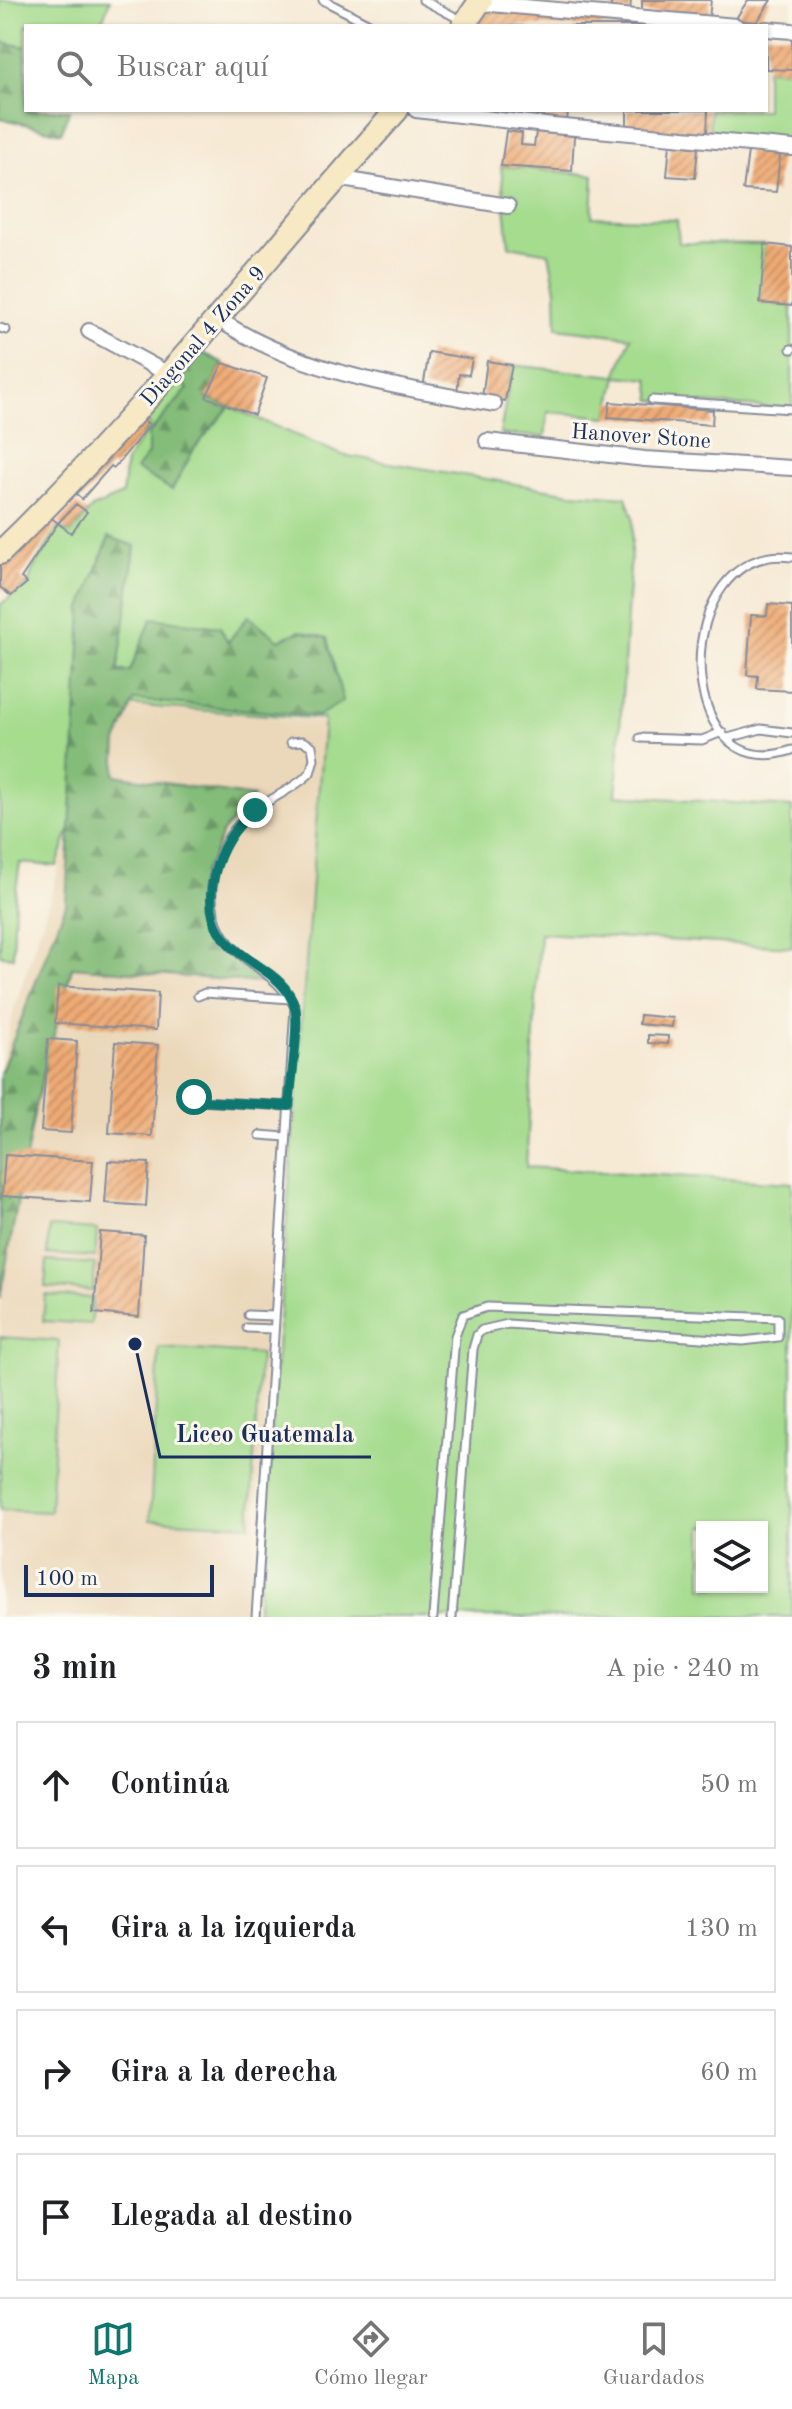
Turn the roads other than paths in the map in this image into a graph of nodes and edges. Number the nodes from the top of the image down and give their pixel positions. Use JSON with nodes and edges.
{"nodes":[{"id":1,"x":323,"y":0,"type":"edge"},
{"id":2,"x":423,"y":0,"type":"edge"},
{"id":3,"x":480,"y":2,"type":"edge"},
{"id":4,"x":369,"y":24,"type":"edge"},
{"id":5,"x":464,"y":24,"type":"edge"},
{"id":6,"x":715,"y":24,"type":"edge"},
{"id":7,"x":768,"y":29,"type":"edge"},
{"id":8,"x":792,"y":31,"type":"edge"},
{"id":9,"x":395,"y":112,"type":"edge"},
{"id":10,"x":433,"y":112,"type":"edge"},
{"id":11,"x":792,"y":150,"type":"edge"},
{"id":12,"x":767,"y":151,"type":"dead end"},
{"id":13,"x":336,"y":178,"type":"junction"},
{"id":14,"x":508,"y":206,"type":"dead end"},
{"id":15,"x":217,"y":318,"type":"junction"},
{"id":16,"x":89,"y":331,"type":"dead end"},
{"id":17,"x":170,"y":375,"type":"junction"},
{"id":18,"x":652,"y":400,"type":"dead end"},
{"id":19,"x":494,"y":404,"type":"dead end"},
{"id":20,"x":792,"y":409,"type":"edge"},
{"id":21,"x":487,"y":441,"type":"dead end"},
{"id":22,"x":792,"y":468,"type":"edge"},
{"id":23,"x":0,"y":553,"type":"edge"},
{"id":24,"x":792,"y":557,"type":"edge"},
{"id":25,"x":792,"y":733,"type":"edge"},
{"id":26,"x":725,"y":735,"type":"junction"},
{"id":27,"x":640,"y":738,"type":"dead end"},
{"id":28,"x":291,"y":742,"type":"dead end"},
{"id":29,"x":792,"y":750,"type":"edge"},
{"id":30,"x":198,"y":996,"type":"dead end"},
{"id":31,"x":291,"y":999,"type":"junction"},
{"id":32,"x":194,"y":1097,"type":"dead end"},
{"id":33,"x":289,"y":1106,"type":"junction"},
{"id":34,"x":260,"y":1135,"type":"dead end"},
{"id":35,"x":286,"y":1137,"type":"junction"},
{"id":36,"x":248,"y":1315,"type":"dead end"},
{"id":37,"x":274,"y":1316,"type":"junction"},
{"id":38,"x":247,"y":1328,"type":"dead end"},
{"id":39,"x":273,"y":1329,"type":"junction"},
{"id":40,"x":256,"y":1617,"type":"edge"},
{"id":41,"x":433,"y":1617,"type":"edge"},
{"id":42,"x":452,"y":1617,"type":"edge"}],
"edges":[{"from":1,"to":4,"type":"lane"},
{"from":2,"to":5,"type":"lane"},
{"from":3,"to":5,"type":"main road"},
{"from":3,"to":6,"type":"street"},
{"from":7,"to":8,"type":"street"},
{"from":9,"to":13,"type":"main road","name":"Diagonal 4 Zona 9"},
{"from":10,"to":11,"type":"street"},
{"from":11,"to":12,"type":"lane"},
{"from":13,"to":14,"type":"street"},
{"from":13,"to":15,"type":"main road","name":"Diagonal 4 Zona 9"},
{"from":15,"to":17,"type":"main road","name":"Diagonal 4 Zona 9"},
{"from":15,"to":19,"type":"street"},
{"from":16,"to":17,"type":"street"},
{"from":17,"to":23,"type":"main road","name":"Diagonal 4 Zona 9"},
{"from":18,"to":20,"type":"lane"},
{"from":21,"to":22,"type":"street","name":"Hanover Stone"},
{"from":24,"to":26,"type":"lane"},
{"from":25,"to":26,"type":"lane"},
{"from":26,"to":27,"type":"lane"},
{"from":26,"to":29,"type":"lane"},
{"from":28,"to":31,"type":"lane"},
{"from":30,"to":31,"type":"lane"},
{"from":31,"to":33,"type":"lane"},
{"from":32,"to":33,"type":"lane"},
{"from":33,"to":35,"type":"lane"},
{"from":34,"to":35,"type":"lane"},
{"from":35,"to":37,"type":"lane"},
{"from":36,"to":37,"type":"lane"},
{"from":37,"to":39,"type":"lane"},
{"from":38,"to":39,"type":"lane"},
{"from":39,"to":40,"type":"lane"},
{"from":41,"to":42,"type":"lane"}]}
